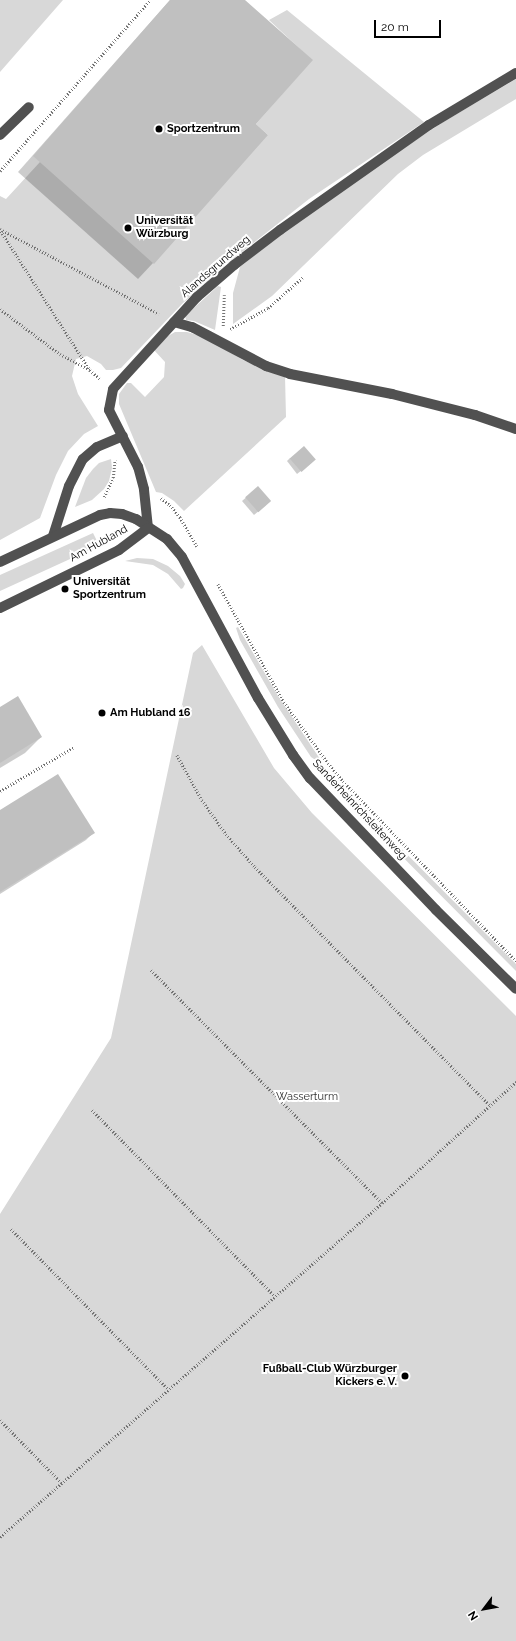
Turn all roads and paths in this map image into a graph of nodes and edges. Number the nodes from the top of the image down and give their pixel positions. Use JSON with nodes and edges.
{"nodes":[{"id":1,"x":150,"y":0,"type":"edge"},
{"id":2,"x":516,"y":73,"type":"edge"},
{"id":3,"x":29,"y":107,"type":"dead end"},
{"id":4,"x":0,"y":135,"type":"edge"},
{"id":5,"x":0,"y":172,"type":"edge"},
{"id":6,"x":0,"y":229,"type":"edge"},
{"id":7,"x":234,"y":265,"type":"junction"},
{"id":8,"x":303,"y":277,"type":"dead end"},
{"id":9,"x":0,"y":309,"type":"edge"},
{"id":10,"x":174,"y":322,"type":"junction"},
{"id":11,"x":90,"y":370,"type":"junction"},
{"id":12,"x":113,"y":389,"type":"junction"},
{"id":13,"x":516,"y":429,"type":"edge"},
{"id":14,"x":123,"y":436,"type":"junction"},
{"id":15,"x":144,"y":489,"type":"junction"},
{"id":16,"x":100,"y":515,"type":"junction"},
{"id":17,"x":148,"y":528,"type":"junction"},
{"id":18,"x":53,"y":536,"type":"junction"},
{"id":19,"x":201,"y":554,"type":"dead end"},
{"id":20,"x":0,"y":562,"type":"edge"},
{"id":21,"x":215,"y":580,"type":"dead end"},
{"id":22,"x":0,"y":608,"type":"edge"},
{"id":23,"x":74,"y":747,"type":"dead end"},
{"id":24,"x":177,"y":755,"type":"dead end"},
{"id":25,"x":0,"y":791,"type":"edge"},
{"id":26,"x":516,"y":961,"type":"edge"},
{"id":27,"x":150,"y":970,"type":"dead end"},
{"id":28,"x":516,"y":989,"type":"edge"},
{"id":29,"x":516,"y":1082,"type":"edge"},
{"id":30,"x":490,"y":1105,"type":"junction"},
{"id":31,"x":92,"y":1110,"type":"dead end"},
{"id":32,"x":382,"y":1203,"type":"junction"},
{"id":33,"x":11,"y":1229,"type":"dead end"},
{"id":34,"x":275,"y":1296,"type":"junction"},
{"id":35,"x":168,"y":1389,"type":"junction"},
{"id":36,"x":0,"y":1420,"type":"edge"},
{"id":37,"x":62,"y":1483,"type":"junction"},
{"id":38,"x":0,"y":1537,"type":"edge"}],
"edges":[{"from":1,"to":5,"type":"path"},
{"from":2,"to":7,"type":"street","name":"Alandsgrundweg"},
{"from":3,"to":4,"type":"street"},
{"from":6,"to":10,"type":"path"},
{"from":6,"to":11,"type":"path"},
{"from":7,"to":8,"type":"path"},
{"from":7,"to":10,"type":"street","name":"Alandsgrundweg"},
{"from":9,"to":11,"type":"path"},
{"from":10,"to":12,"type":"street","name":"Alandsgrundweg"},
{"from":10,"to":13,"type":"street"},
{"from":11,"to":12,"type":"path"},
{"from":12,"to":14,"type":"street"},
{"from":14,"to":15,"type":"street"},
{"from":14,"to":16,"type":"path"},
{"from":14,"to":18,"type":"street"},
{"from":15,"to":17,"type":"street"},
{"from":15,"to":19,"type":"path"},
{"from":16,"to":17,"type":"street","name":"Am Hubland"},
{"from":16,"to":18,"type":"street","name":"Am Hubland"},
{"from":17,"to":22,"type":"street","name":"Am Hubland"},
{"from":17,"to":28,"type":"street","name":"Sanderheinrichsleitenweg"},
{"from":18,"to":20,"type":"street","name":"Am Hubland"},
{"from":21,"to":26,"type":"path"},
{"from":23,"to":25,"type":"path"},
{"from":24,"to":30,"type":"path"},
{"from":27,"to":32,"type":"path"},
{"from":29,"to":30,"type":"path"},
{"from":30,"to":32,"type":"path"},
{"from":31,"to":34,"type":"path"},
{"from":32,"to":34,"type":"path"},
{"from":33,"to":35,"type":"path"},
{"from":34,"to":35,"type":"path"},
{"from":35,"to":37,"type":"path"},
{"from":36,"to":37,"type":"path"},
{"from":37,"to":38,"type":"path"}]}
